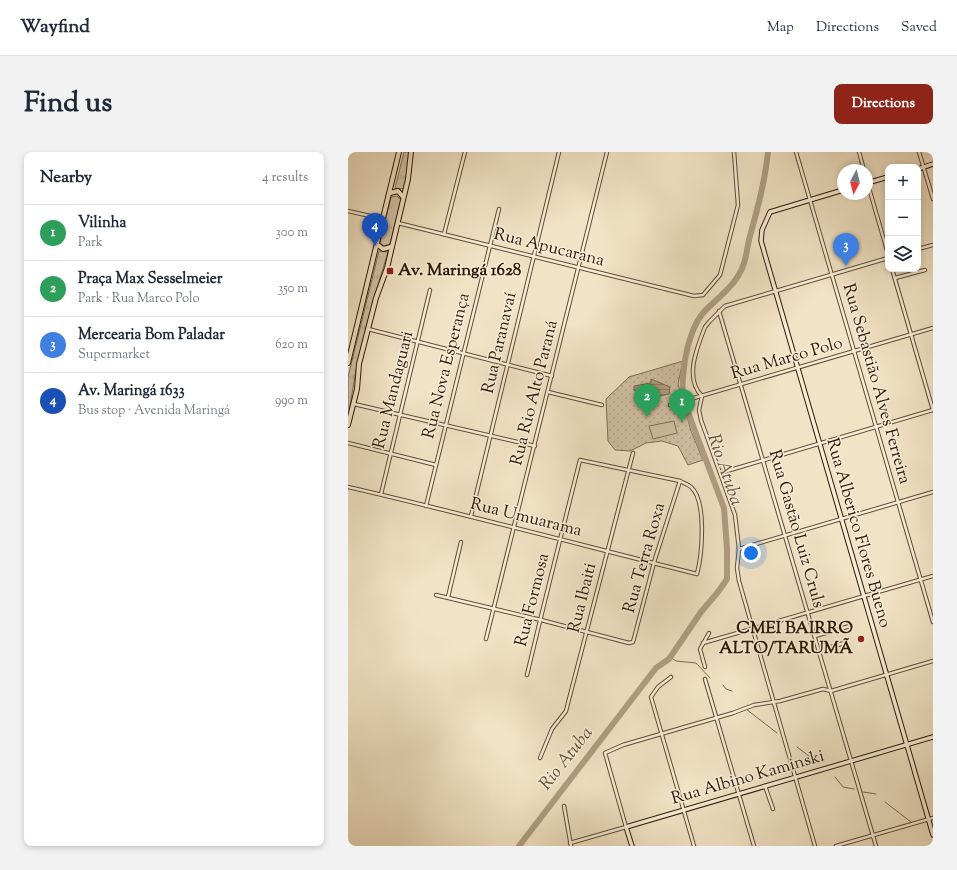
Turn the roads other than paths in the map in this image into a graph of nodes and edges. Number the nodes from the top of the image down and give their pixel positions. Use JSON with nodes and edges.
{"nodes":[{"id":1,"x":399,"y":152,"type":"edge"},
{"id":2,"x":411,"y":152,"type":"edge"},
{"id":3,"x":465,"y":152,"type":"edge"},
{"id":4,"x":560,"y":152,"type":"edge"},
{"id":5,"x":607,"y":152,"type":"edge"},
{"id":6,"x":734,"y":152,"type":"edge"},
{"id":7,"x":796,"y":152,"type":"edge"},
{"id":8,"x":859,"y":152,"type":"edge"},
{"id":9,"x":919,"y":152,"type":"edge"},
{"id":10,"x":862,"y":164,"type":"edge"},
{"id":11,"x":933,"y":164,"type":"edge"},
{"id":12,"x":924,"y":167,"type":"junction"},
{"id":13,"x":921,"y":168,"type":"edge"},
{"id":14,"x":885,"y":178,"type":"edge"},
{"id":15,"x":873,"y":181,"type":"edge"},
{"id":16,"x":837,"y":192,"type":"edge"},
{"id":17,"x":390,"y":193,"type":"junction"},
{"id":18,"x":404,"y":197,"type":"junction"},
{"id":19,"x":933,"y":199,"type":"edge"},
{"id":20,"x":810,"y":200,"type":"junction"},
{"id":21,"x":872,"y":200,"type":"edge"},
{"id":22,"x":499,"y":209,"type":"dead end"},
{"id":23,"x":348,"y":211,"type":"edge"},
{"id":24,"x":383,"y":219,"type":"junction"},
{"id":25,"x":398,"y":222,"type":"junction"},
{"id":26,"x":444,"y":234,"type":"junction"},
{"id":27,"x":885,"y":244,"type":"edge"},
{"id":28,"x":378,"y":245,"type":"junction"},
{"id":29,"x":490,"y":245,"type":"junction"},
{"id":30,"x":933,"y":245,"type":"edge"},
{"id":31,"x":392,"y":247,"type":"junction"},
{"id":32,"x":921,"y":248,"type":"edge"},
{"id":33,"x":533,"y":256,"type":"junction"},
{"id":34,"x":885,"y":259,"type":"edge"},
{"id":35,"x":578,"y":268,"type":"junction"},
{"id":36,"x":924,"y":270,"type":"dead end"},
{"id":37,"x":893,"y":272,"type":"edge"},
{"id":38,"x":832,"y":274,"type":"junction"},
{"id":39,"x":895,"y":278,"type":"junction"},
{"id":40,"x":430,"y":290,"type":"dead end"},
{"id":41,"x":774,"y":291,"type":"junction"},
{"id":42,"x":719,"y":311,"type":"junction"},
{"id":43,"x":933,"y":328,"type":"edge"},
{"id":44,"x":368,"y":329,"type":"junction"},
{"id":45,"x":911,"y":335,"type":"junction"},
{"id":46,"x":418,"y":341,"type":"junction"},
{"id":47,"x":854,"y":352,"type":"junction"},
{"id":48,"x":463,"y":353,"type":"junction"},
{"id":49,"x":348,"y":363,"type":"edge"},
{"id":50,"x":506,"y":364,"type":"junction"},
{"id":51,"x":797,"y":368,"type":"junction"},
{"id":52,"x":552,"y":376,"type":"junction"},
{"id":53,"x":741,"y":384,"type":"junction"},
{"id":54,"x":548,"y":392,"type":"junction"},
{"id":55,"x":702,"y":396,"type":"junction"},
{"id":56,"x":353,"y":404,"type":"junction"},
{"id":57,"x":602,"y":405,"type":"dead end"},
{"id":58,"x":670,"y":405,"type":"dead end"},
{"id":59,"x":933,"y":410,"type":"edge"},
{"id":60,"x":400,"y":416,"type":"junction"},
{"id":61,"x":348,"y":425,"type":"edge"},
{"id":62,"x":445,"y":426,"type":"junction"},
{"id":63,"x":876,"y":427,"type":"junction"},
{"id":64,"x":491,"y":436,"type":"junction"},
{"id":65,"x":348,"y":443,"type":"edge"},
{"id":66,"x":819,"y":444,"type":"junction"},
{"id":67,"x":535,"y":446,"type":"junction"},
{"id":68,"x":633,"y":453,"type":"dead end"},
{"id":69,"x":391,"y":454,"type":"junction"},
{"id":70,"x":763,"y":460,"type":"junction"},
{"id":71,"x":436,"y":465,"type":"junction"},
{"id":72,"x":628,"y":470,"type":"junction"},
{"id":73,"x":720,"y":473,"type":"junction"},
{"id":74,"x":680,"y":481,"type":"junction"},
{"id":75,"x":348,"y":487,"type":"edge"},
{"id":76,"x":933,"y":492,"type":"edge"},
{"id":77,"x":381,"y":494,"type":"junction"},
{"id":78,"x":898,"y":502,"type":"junction"},
{"id":79,"x":426,"y":506,"type":"junction"},
{"id":80,"x":471,"y":516,"type":"junction"},
{"id":81,"x":841,"y":519,"type":"junction"},
{"id":82,"x":514,"y":528,"type":"junction"},
{"id":83,"x":785,"y":535,"type":"junction"},
{"id":84,"x":561,"y":540,"type":"junction"},
{"id":85,"x":461,"y":542,"type":"dead end"},
{"id":86,"x":739,"y":549,"type":"junction"},
{"id":87,"x":607,"y":551,"type":"junction"},
{"id":88,"x":653,"y":563,"type":"junction"},
{"id":89,"x":933,"y":576,"type":"edge"},
{"id":90,"x":920,"y":579,"type":"junction"},
{"id":91,"x":436,"y":595,"type":"dead end"},
{"id":92,"x":863,"y":596,"type":"junction"},
{"id":93,"x":448,"y":597,"type":"junction"},
{"id":94,"x":494,"y":608,"type":"junction"},
{"id":95,"x":808,"y":612,"type":"junction"},
{"id":96,"x":541,"y":620,"type":"junction"},
{"id":97,"x":933,"y":622,"type":"edge"},
{"id":98,"x":850,"y":626,"type":"dead end"},
{"id":99,"x":752,"y":628,"type":"junction"},
{"id":100,"x":586,"y":631,"type":"junction"},
{"id":101,"x":709,"y":633,"type":"dead end"},
{"id":102,"x":815,"y":636,"type":"junction"},
{"id":103,"x":486,"y":640,"type":"dead end"},
{"id":104,"x":703,"y":643,"type":"junction"},
{"id":105,"x":844,"y":643,"type":"dead end"},
{"id":106,"x":819,"y":650,"type":"junction"},
{"id":107,"x":933,"y":661,"type":"edge"},
{"id":108,"x":705,"y":667,"type":"dead end"},
{"id":109,"x":886,"y":674,"type":"junction"},
{"id":110,"x":527,"y":675,"type":"dead end"},
{"id":111,"x":671,"y":677,"type":"dead end"},
{"id":112,"x":705,"y":679,"type":"dead end"},
{"id":113,"x":831,"y":691,"type":"junction"},
{"id":114,"x":773,"y":702,"type":"junction"},
{"id":115,"x":716,"y":718,"type":"junction"},
{"id":116,"x":662,"y":734,"type":"junction"},
{"id":117,"x":933,"y":737,"type":"edge"},
{"id":118,"x":907,"y":745,"type":"junction"},
{"id":119,"x":540,"y":758,"type":"dead end"},
{"id":120,"x":852,"y":761,"type":"junction"},
{"id":121,"x":795,"y":777,"type":"junction"},
{"id":122,"x":765,"y":786,"type":"junction"},
{"id":123,"x":739,"y":794,"type":"junction"},
{"id":124,"x":564,"y":806,"type":"dead end"},
{"id":125,"x":772,"y":809,"type":"dead end"},
{"id":126,"x":683,"y":810,"type":"junction"},
{"id":127,"x":933,"y":818,"type":"edge"},
{"id":128,"x":928,"y":819,"type":"junction"},
{"id":129,"x":626,"y":827,"type":"junction"},
{"id":130,"x":873,"y":835,"type":"junction"},
{"id":131,"x":933,"y":835,"type":"edge"},
{"id":132,"x":571,"y":845,"type":"edge"},
{"id":133,"x":632,"y":846,"type":"edge"},
{"id":134,"x":694,"y":846,"type":"edge"},
{"id":135,"x":754,"y":846,"type":"edge"},
{"id":136,"x":815,"y":846,"type":"edge"},
{"id":137,"x":836,"y":846,"type":"edge"},
{"id":138,"x":876,"y":846,"type":"edge"}],
"edges":[{"from":1,"to":17,"type":"main road"},
{"from":2,"to":18,"type":"main road"},
{"from":3,"to":26,"type":"street"},
{"from":4,"to":33,"type":"street","name":"Rua Paranavaí"},
{"from":5,"to":35,"type":"street","name":"Rua Rio Alto Paraná"},
{"from":6,"to":35,"type":"street","name":"Rua Apucarana"},
{"from":7,"to":20,"type":"street","name":"Rua Sebastião Alves Ferreira"},
{"from":8,"to":10,"type":"street"},
{"from":9,"to":12,"type":"street"},
{"from":11,"to":12,"type":"street"},
{"from":12,"to":13,"type":"street"},
{"from":12,"to":19,"type":"street"},
{"from":14,"to":15,"type":"street"},
{"from":16,"to":20,"type":"street"},
{"from":17,"to":18,"type":"main road"},
{"from":17,"to":24,"type":"main road"},
{"from":18,"to":25,"type":"main road"},
{"from":20,"to":38,"type":"street","name":"Rua Sebastião Alves Ferreira"},
{"from":20,"to":41,"type":"street","name":"Rua Alberico Flores Bueno"},
{"from":21,"to":27,"type":"street"},
{"from":22,"to":29,"type":"street","name":"Rua Nova Esperança"},
{"from":23,"to":24,"type":"street"},
{"from":24,"to":28,"type":"main road"},
{"from":25,"to":26,"type":"street","name":"Rua Apucarana"},
{"from":25,"to":31,"type":"main road"},
{"from":26,"to":29,"type":"street","name":"Rua Apucarana"},
{"from":28,"to":31,"type":"main road"},
{"from":28,"to":49,"type":"main road"},
{"from":29,"to":33,"type":"street","name":"Rua Apucarana"},
{"from":29,"to":48,"type":"street","name":"Rua Nova Esperança"},
{"from":30,"to":32,"type":"street"},
{"from":31,"to":44,"type":"main road"},
{"from":33,"to":35,"type":"street","name":"Rua Apucarana"},
{"from":33,"to":50,"type":"street","name":"Rua Paranavaí"},
{"from":34,"to":38,"type":"street"},
{"from":35,"to":52,"type":"street","name":"Rua Rio Alto Paraná"},
{"from":36,"to":39,"type":"street"},
{"from":37,"to":39,"type":"street"},
{"from":38,"to":41,"type":"street"},
{"from":38,"to":47,"type":"street","name":"Rua Sebastião Alves Ferreira"},
{"from":39,"to":45,"type":"street"},
{"from":40,"to":46,"type":"street","name":"Rua Mandaguari"},
{"from":41,"to":42,"type":"street"},
{"from":41,"to":51,"type":"street","name":"Rua Alberico Flores Bueno"},
{"from":42,"to":53,"type":"street","name":"Rua Gastão Luiz Cruls"},
{"from":42,"to":55,"type":"street"},
{"from":43,"to":45,"type":"street","name":"Rua Marco Polo"},
{"from":44,"to":46,"type":"street"},
{"from":44,"to":56,"type":"main road"},
{"from":45,"to":47,"type":"street","name":"Rua Marco Polo"},
{"from":45,"to":59,"type":"street"},
{"from":46,"to":48,"type":"street"},
{"from":46,"to":60,"type":"street","name":"Rua Mandaguari"},
{"from":47,"to":51,"type":"street","name":"Rua Marco Polo"},
{"from":47,"to":63,"type":"street","name":"Rua Sebastião Alves Ferreira"},
{"from":48,"to":50,"type":"street"},
{"from":48,"to":62,"type":"street","name":"Rua Nova Esperança"},
{"from":50,"to":52,"type":"street"},
{"from":50,"to":64,"type":"street","name":"Rua Paranavaí"},
{"from":51,"to":53,"type":"street","name":"Rua Marco Polo"},
{"from":51,"to":66,"type":"street","name":"Rua Alberico Flores Bueno"},
{"from":52,"to":54,"type":"street","name":"Rua Rio Alto Paraná"},
{"from":53,"to":55,"type":"street","name":"Rua Marco Polo"},
{"from":53,"to":70,"type":"street","name":"Rua Gastão Luiz Cruls"},
{"from":54,"to":57,"type":"street"},
{"from":54,"to":67,"type":"street","name":"Rua Rio Alto Paraná"},
{"from":55,"to":58,"type":"street","name":"Rua Marco Polo"},
{"from":55,"to":73,"type":"street"},
{"from":56,"to":60,"type":"street"},
{"from":56,"to":61,"type":"main road"},
{"from":59,"to":63,"type":"street"},
{"from":60,"to":62,"type":"street"},
{"from":60,"to":69,"type":"street","name":"Rua Mandaguari"},
{"from":62,"to":64,"type":"street"},
{"from":62,"to":71,"type":"street","name":"Rua Nova Esperança"},
{"from":63,"to":66,"type":"street"},
{"from":63,"to":78,"type":"street","name":"Rua Sebastião Alves Ferreira"},
{"from":64,"to":67,"type":"street"},
{"from":64,"to":80,"type":"street","name":"Rua Paranavaí"},
{"from":65,"to":69,"type":"street"},
{"from":66,"to":70,"type":"street"},
{"from":66,"to":81,"type":"street","name":"Rua Alberico Flores Bueno"},
{"from":67,"to":82,"type":"street","name":"Rua Rio Alto Paraná"},
{"from":68,"to":72,"type":"street","name":"Rua Ibaiti"},
{"from":69,"to":71,"type":"street"},
{"from":69,"to":77,"type":"street","name":"Rua Mandaguari"},
{"from":70,"to":73,"type":"street"},
{"from":70,"to":83,"type":"street","name":"Rua Gastão Luiz Cruls"},
{"from":71,"to":79,"type":"street","name":"Rua Nova Esperança"},
{"from":72,"to":74,"type":"street"},
{"from":72,"to":84,"type":"street","name":"Rua Formosa"},
{"from":72,"to":87,"type":"street","name":"Rua Ibaiti"},
{"from":73,"to":86,"type":"street"},
{"from":74,"to":88,"type":"street","name":"Rua Terra Roxa"},
{"from":74,"to":88,"type":"street","name":"Rua Umuarama"},
{"from":75,"to":77,"type":"street","name":"Rua Umuarama"},
{"from":76,"to":78,"type":"street"},
{"from":77,"to":79,"type":"street","name":"Rua Umuarama"},
{"from":78,"to":81,"type":"street"},
{"from":78,"to":90,"type":"street","name":"Rua Sebastião Alves Ferreira"},
{"from":79,"to":80,"type":"street","name":"Rua Umuarama"},
{"from":80,"to":82,"type":"street","name":"Rua Umuarama"},
{"from":81,"to":83,"type":"street"},
{"from":81,"to":92,"type":"street","name":"Rua Alberico Flores Bueno"},
{"from":82,"to":84,"type":"street","name":"Rua Umuarama"},
{"from":82,"to":94,"type":"street","name":"Rua Rio Alto Paraná"},
{"from":83,"to":86,"type":"street"},
{"from":83,"to":95,"type":"street","name":"Rua Gastão Luiz Cruls"},
{"from":84,"to":87,"type":"street","name":"Rua Umuarama"},
{"from":84,"to":96,"type":"street","name":"Rua Formosa"},
{"from":85,"to":93,"type":"street"},
{"from":86,"to":99,"type":"street"},
{"from":87,"to":88,"type":"street","name":"Rua Umuarama"},
{"from":87,"to":100,"type":"street","name":"Rua Ibaiti"},
{"from":88,"to":100,"type":"street","name":"Rua Terra Roxa"},
{"from":89,"to":90,"type":"street"},
{"from":90,"to":92,"type":"street"},
{"from":90,"to":97,"type":"street","name":"Rua Sebastião Alves Ferreira"},
{"from":91,"to":93,"type":"street"},
{"from":92,"to":95,"type":"street"},
{"from":92,"to":109,"type":"street","name":"Rua Alberico Flores Bueno"},
{"from":93,"to":94,"type":"street"},
{"from":94,"to":96,"type":"street"},
{"from":94,"to":103,"type":"street","name":"Rua Rio Alto Paraná"},
{"from":95,"to":99,"type":"street"},
{"from":95,"to":102,"type":"street","name":"Rua Gastão Luiz Cruls"},
{"from":96,"to":100,"type":"street"},
{"from":96,"to":110,"type":"street","name":"Rua Formosa"},
{"from":98,"to":102,"type":"street"},
{"from":99,"to":104,"type":"street"},
{"from":99,"to":114,"type":"street"},
{"from":100,"to":119,"type":"street","name":"Rua Ibaiti"},
{"from":101,"to":104,"type":"street"},
{"from":102,"to":106,"type":"street","name":"Rua Gastão Luiz Cruls"},
{"from":104,"to":108,"type":"street"},
{"from":105,"to":106,"type":"street"},
{"from":106,"to":113,"type":"street","name":"Rua Gastão Luiz Cruls"},
{"from":107,"to":109,"type":"street"},
{"from":109,"to":113,"type":"street"},
{"from":109,"to":118,"type":"street","name":"Rua Alberico Flores Bueno"},
{"from":111,"to":116,"type":"street"},
{"from":112,"to":115,"type":"street"},
{"from":113,"to":114,"type":"street"},
{"from":113,"to":120,"type":"street","name":"Rua Gastão Luiz Cruls"},
{"from":114,"to":115,"type":"street"},
{"from":114,"to":121,"type":"street"},
{"from":115,"to":116,"type":"street"},
{"from":115,"to":123,"type":"street"},
{"from":116,"to":126,"type":"street"},
{"from":116,"to":129,"type":"street"},
{"from":117,"to":118,"type":"street","name":"Rua Albino Kaminski"},
{"from":118,"to":120,"type":"street","name":"Rua Albino Kaminski"},
{"from":118,"to":128,"type":"street","name":"Rua Alberico Flores Bueno"},
{"from":120,"to":121,"type":"street","name":"Rua Albino Kaminski"},
{"from":120,"to":130,"type":"street","name":"Rua Gastão Luiz Cruls"},
{"from":121,"to":122,"type":"street","name":"Rua Albino Kaminski"},
{"from":121,"to":136,"type":"street"},
{"from":122,"to":123,"type":"street","name":"Rua Albino Kaminski"},
{"from":122,"to":125,"type":"street"},
{"from":123,"to":126,"type":"street","name":"Rua Albino Kaminski"},
{"from":123,"to":135,"type":"street"},
{"from":124,"to":132,"type":"street"},
{"from":126,"to":129,"type":"street","name":"Rua Albino Kaminski"},
{"from":126,"to":134,"type":"street"},
{"from":127,"to":128,"type":"street"},
{"from":128,"to":130,"type":"street"},
{"from":128,"to":131,"type":"street","name":"Rua Alberico Flores Bueno"},
{"from":129,"to":132,"type":"street","name":"Rua Albino Kaminski"},
{"from":129,"to":133,"type":"street"},
{"from":130,"to":137,"type":"street"},
{"from":130,"to":138,"type":"street","name":"Rua Gastão Luiz Cruls"}]}
